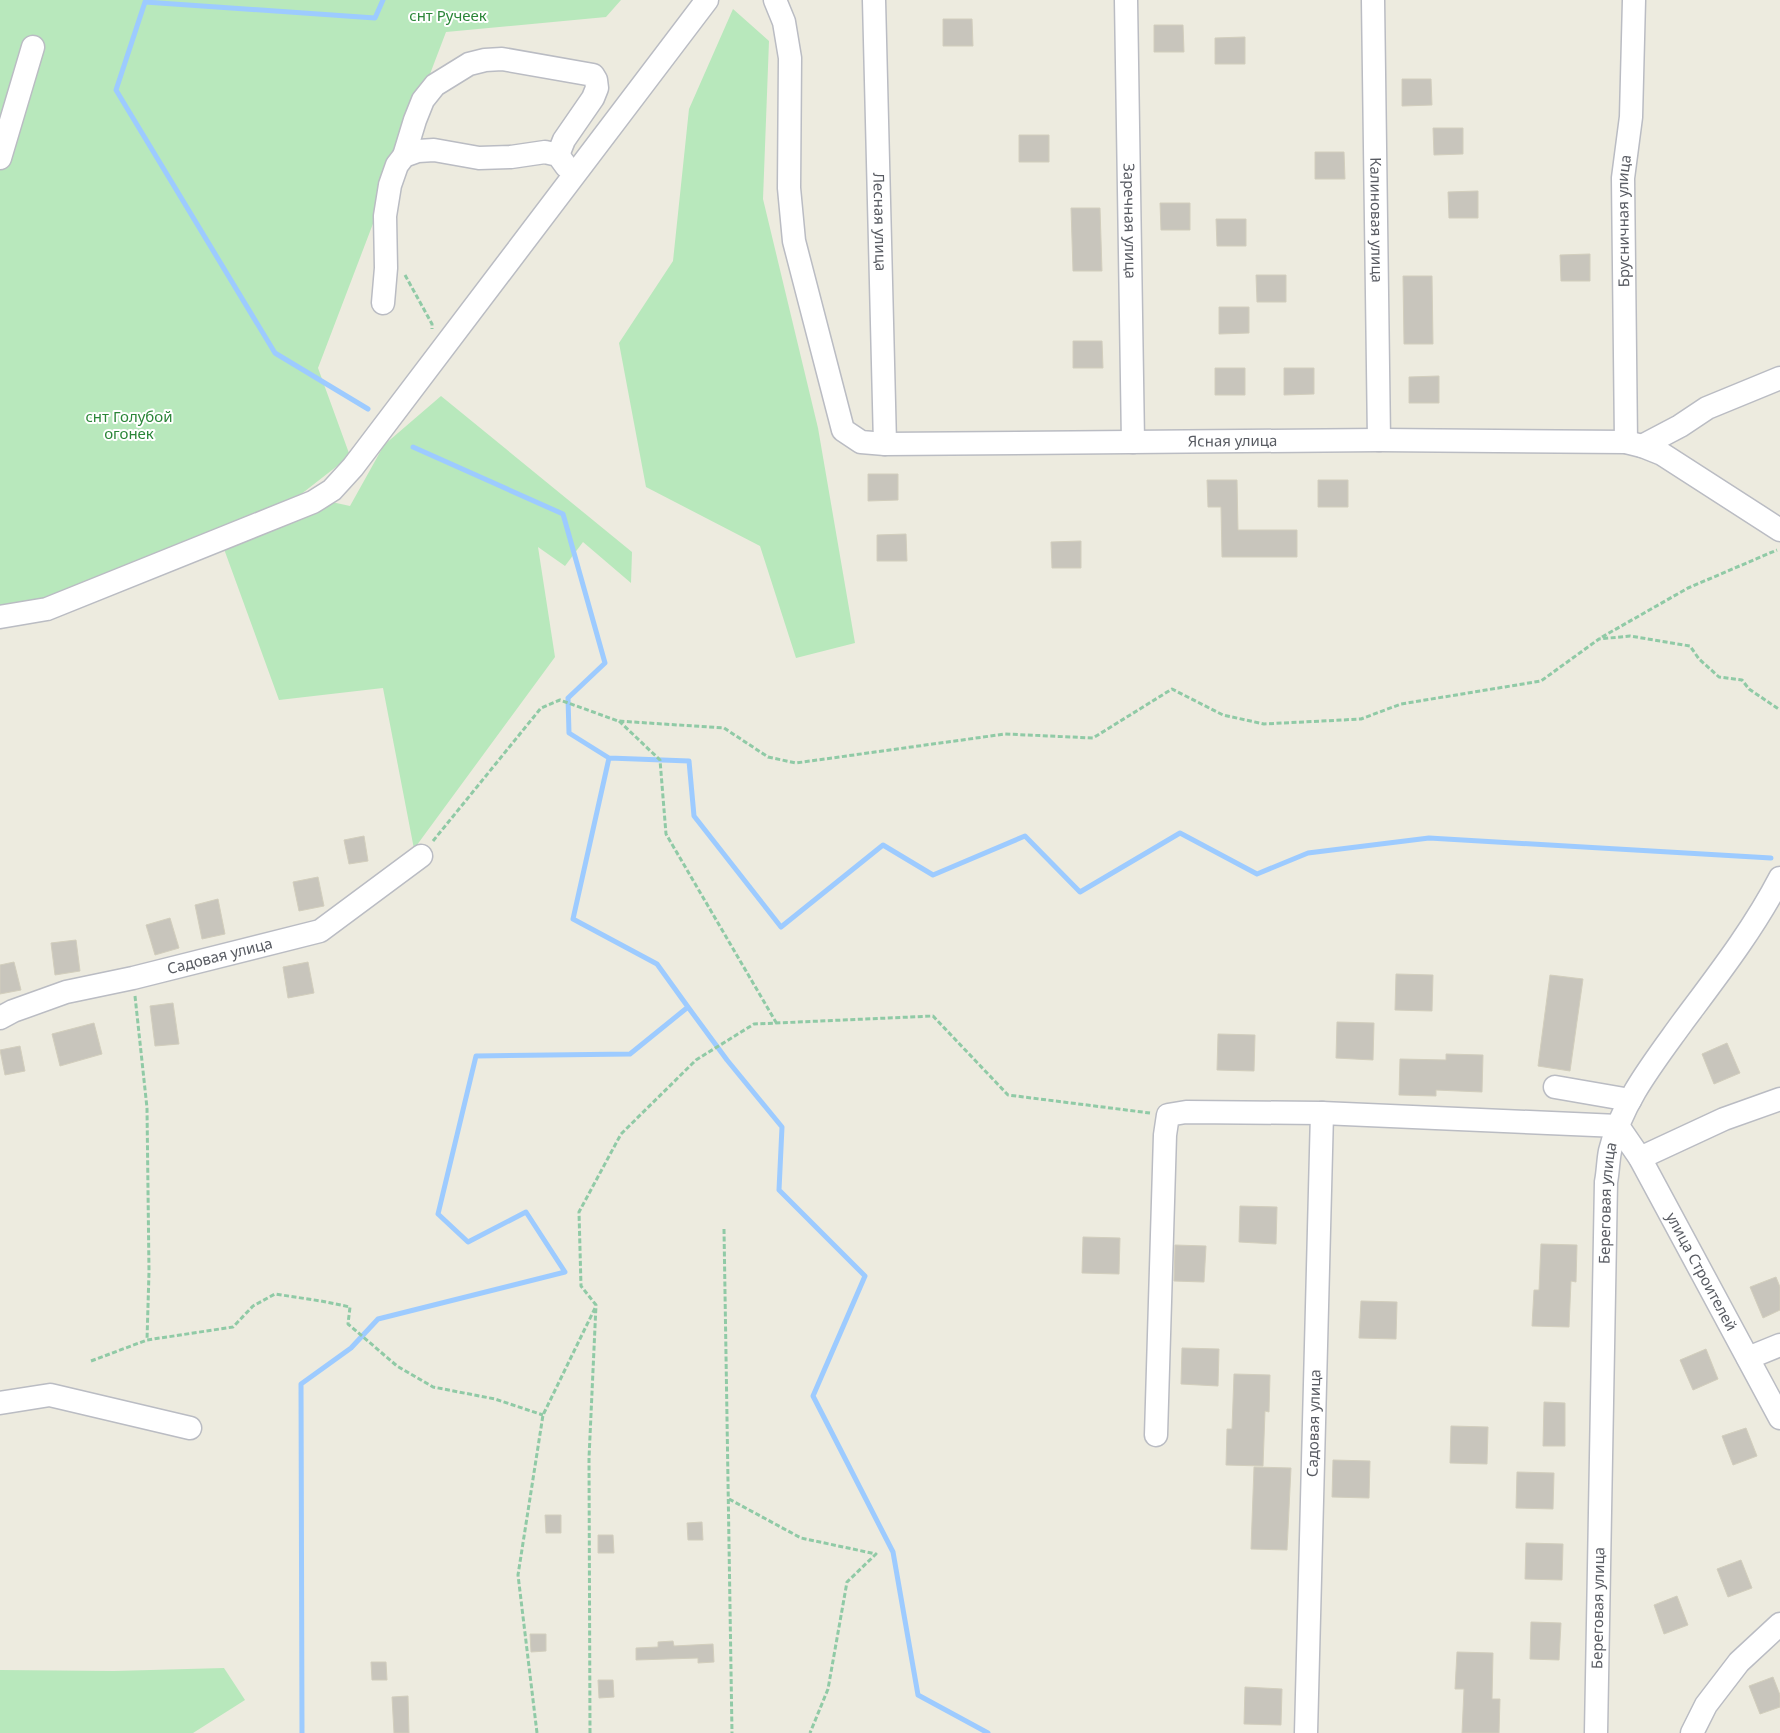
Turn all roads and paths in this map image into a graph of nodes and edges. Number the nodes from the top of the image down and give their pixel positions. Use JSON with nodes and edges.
{"nodes":[{"id":1,"x":707,"y":0,"type":"edge"},
{"id":2,"x":774,"y":0,"type":"edge"},
{"id":3,"x":874,"y":0,"type":"edge"},
{"id":4,"x":1126,"y":0,"type":"edge"},
{"id":5,"x":1373,"y":0,"type":"edge"},
{"id":6,"x":1634,"y":0,"type":"edge"},
{"id":7,"x":33,"y":47,"type":"dead end"},
{"id":8,"x":558,"y":155,"type":"junction"},
{"id":9,"x":404,"y":156,"type":"junction"},
{"id":10,"x":0,"y":158,"type":"edge"},
{"id":11,"x":573,"y":177,"type":"junction"},
{"id":12,"x":402,"y":270,"type":"dead end"},
{"id":13,"x":383,"y":304,"type":"dead end"},
{"id":14,"x":433,"y":334,"type":"dead end"},
{"id":15,"x":1780,"y":378,"type":"edge"},
{"id":16,"x":1680,"y":426,"type":"junction"},
{"id":17,"x":1379,"y":440,"type":"junction"},
{"id":18,"x":1133,"y":442,"type":"junction"},
{"id":19,"x":885,"y":444,"type":"junction"},
{"id":20,"x":1634,"y":444,"type":"junction"},
{"id":21,"x":1684,"y":467,"type":"junction"},
{"id":22,"x":1780,"y":530,"type":"edge"},
{"id":23,"x":1780,"y":548,"type":"edge"},
{"id":24,"x":0,"y":617,"type":"edge"},
{"id":25,"x":1599,"y":639,"type":"junction"},
{"id":26,"x":1780,"y":710,"type":"edge"},
{"id":27,"x":618,"y":721,"type":"junction"},
{"id":28,"x":421,"y":856,"type":"joint"},
{"id":29,"x":1780,"y":878,"type":"edge"},
{"id":30,"x":133,"y":978,"type":"junction"},
{"id":31,"x":0,"y":1018,"type":"edge"},
{"id":32,"x":777,"y":1024,"type":"junction"},
{"id":33,"x":1555,"y":1088,"type":"dead end"},
{"id":34,"x":1780,"y":1099,"type":"edge"},
{"id":35,"x":1630,"y":1100,"type":"junction"},
{"id":36,"x":1322,"y":1113,"type":"junction"},
{"id":37,"x":1168,"y":1115,"type":"junction"},
{"id":38,"x":1618,"y":1126,"type":"junction"},
{"id":39,"x":1640,"y":1158,"type":"junction"},
{"id":40,"x":724,"y":1230,"type":"dead end"},
{"id":41,"x":596,"y":1305,"type":"junction"},
{"id":42,"x":147,"y":1340,"type":"junction"},
{"id":43,"x":1780,"y":1345,"type":"edge"},
{"id":44,"x":1748,"y":1358,"type":"junction"},
{"id":45,"x":91,"y":1361,"type":"dead end"},
{"id":46,"x":0,"y":1403,"type":"edge"},
{"id":47,"x":543,"y":1415,"type":"junction"},
{"id":48,"x":1780,"y":1418,"type":"edge"},
{"id":49,"x":190,"y":1428,"type":"dead end"},
{"id":50,"x":1156,"y":1435,"type":"dead end"},
{"id":51,"x":728,"y":1500,"type":"junction"},
{"id":52,"x":1780,"y":1624,"type":"edge"},
{"id":53,"x":537,"y":1733,"type":"edge"},
{"id":54,"x":590,"y":1733,"type":"edge"},
{"id":55,"x":732,"y":1733,"type":"edge"},
{"id":56,"x":810,"y":1733,"type":"edge"},
{"id":57,"x":1306,"y":1733,"type":"edge"},
{"id":58,"x":1596,"y":1733,"type":"edge"},
{"id":59,"x":1692,"y":1733,"type":"edge"}],
"edges":[{"from":1,"to":11,"type":"street"},
{"from":2,"to":19,"type":"street","name":"Ясная улица"},
{"from":3,"to":19,"type":"street","name":"Лесная улица"},
{"from":4,"to":18,"type":"street","name":"Заречная улица"},
{"from":5,"to":17,"type":"street","name":"Калиновая улица"},
{"from":6,"to":20,"type":"street","name":"Брусничная улица"},
{"from":7,"to":10,"type":"street"},
{"from":8,"to":9,"type":"street"},
{"from":8,"to":9,"type":"street"},
{"from":8,"to":11,"type":"street"},
{"from":9,"to":13,"type":"street"},
{"from":11,"to":24,"type":"street"},
{"from":12,"to":14,"type":"path"},
{"from":15,"to":16,"type":"street"},
{"from":16,"to":20,"type":"street"},
{"from":16,"to":21,"type":"street"},
{"from":17,"to":18,"type":"street","name":"Ясная улица"},
{"from":17,"to":20,"type":"street","name":"Ясная улица"},
{"from":18,"to":19,"type":"street","name":"Ясная улица"},
{"from":20,"to":21,"type":"street"},
{"from":21,"to":22,"type":"street"},
{"from":23,"to":25,"type":"path"},
{"from":25,"to":26,"type":"path"},
{"from":25,"to":27,"type":"path"},
{"from":27,"to":28,"type":"path"},
{"from":27,"to":32,"type":"path"},
{"from":28,"to":30,"type":"street","name":"Садовая улица"},
{"from":29,"to":35,"type":"street"},
{"from":30,"to":31,"type":"street","name":"Садовая улица"},
{"from":30,"to":42,"type":"path"},
{"from":32,"to":37,"type":"path"},
{"from":32,"to":41,"type":"path"},
{"from":33,"to":35,"type":"street"},
{"from":34,"to":39,"type":"street"},
{"from":35,"to":38,"type":"street"},
{"from":36,"to":37,"type":"street","name":"Береговая улица"},
{"from":36,"to":38,"type":"street","name":"Береговая улица"},
{"from":36,"to":57,"type":"street","name":"Садовая улица"},
{"from":37,"to":50,"type":"street"},
{"from":38,"to":39,"type":"street","name":"улица Строителей"},
{"from":38,"to":58,"type":"street","name":"Береговая улица"},
{"from":39,"to":44,"type":"street","name":"улица Строителей"},
{"from":40,"to":51,"type":"path"},
{"from":41,"to":47,"type":"path"},
{"from":41,"to":54,"type":"path"},
{"from":42,"to":45,"type":"path"},
{"from":42,"to":47,"type":"path"},
{"from":43,"to":44,"type":"street"},
{"from":44,"to":48,"type":"street","name":"улица Строителей"},
{"from":46,"to":49,"type":"street"},
{"from":47,"to":53,"type":"path"},
{"from":51,"to":55,"type":"path"},
{"from":51,"to":56,"type":"path"},
{"from":52,"to":59,"type":"street"}]}
